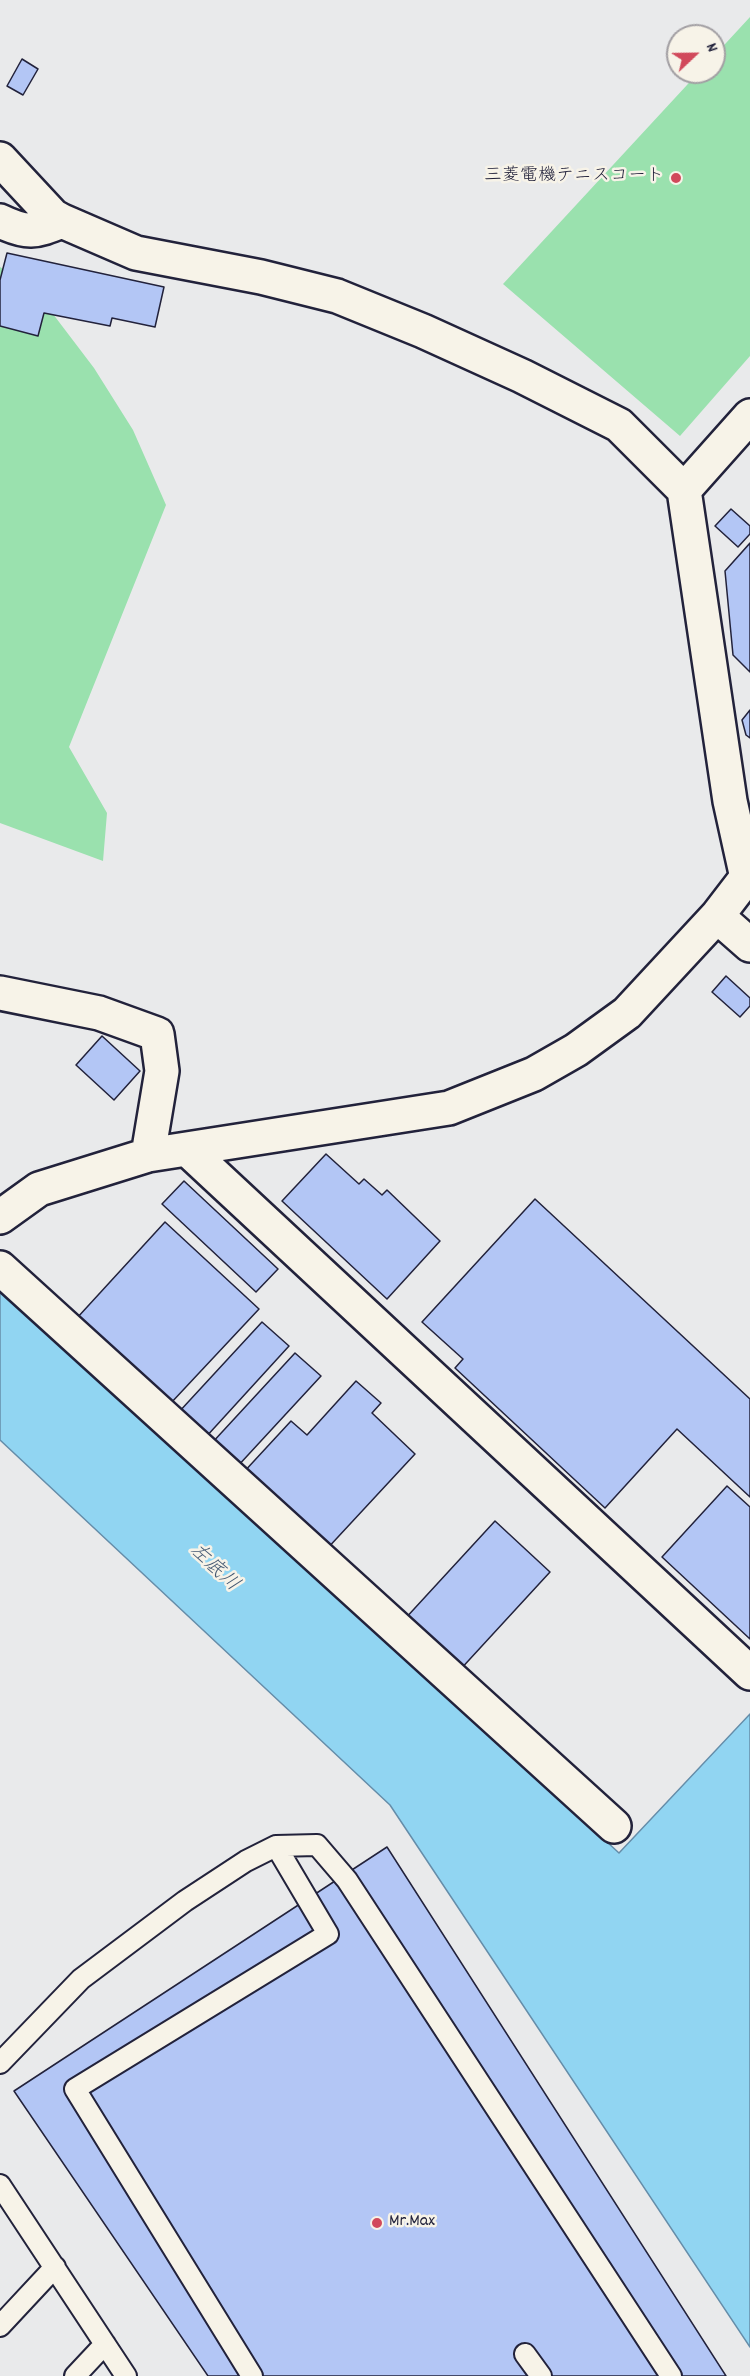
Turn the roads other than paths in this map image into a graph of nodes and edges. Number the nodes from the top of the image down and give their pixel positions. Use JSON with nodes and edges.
{"nodes":[{"id":1,"x":0,"y":159,"type":"edge"},
{"id":2,"x":0,"y":221,"type":"edge"},
{"id":3,"x":62,"y":221,"type":"junction"},
{"id":4,"x":750,"y":416,"type":"edge"},
{"id":5,"x":684,"y":490,"type":"junction"},
{"id":6,"x":748,"y":875,"type":"edge"},
{"id":7,"x":717,"y":916,"type":"junction"},
{"id":8,"x":750,"y":945,"type":"edge"},
{"id":9,"x":0,"y":993,"type":"edge"},
{"id":10,"x":188,"y":1150,"type":"junction"},
{"id":11,"x":148,"y":1155,"type":"junction"},
{"id":12,"x":0,"y":1217,"type":"edge"},
{"id":13,"x":0,"y":1268,"type":"edge"},
{"id":14,"x":750,"y":1673,"type":"edge"},
{"id":15,"x":614,"y":1826,"type":"dead end"},
{"id":16,"x":276,"y":1846,"type":"junction"},
{"id":17,"x":0,"y":2063,"type":"edge"},
{"id":18,"x":0,"y":2185,"type":"edge"},
{"id":19,"x":55,"y":2267,"type":"junction"},
{"id":20,"x":0,"y":2326,"type":"edge"},
{"id":21,"x":105,"y":2344,"type":"junction"},
{"id":22,"x":525,"y":2354,"type":"dead end"},
{"id":23,"x":75,"y":2376,"type":"edge"},
{"id":24,"x":126,"y":2376,"type":"edge"},
{"id":25,"x":252,"y":2376,"type":"edge"},
{"id":26,"x":541,"y":2376,"type":"edge"},
{"id":27,"x":671,"y":2376,"type":"edge"}],
"edges":[{"from":1,"to":3,"type":"street"},
{"from":2,"to":3,"type":"street"},
{"from":3,"to":5,"type":"street"},
{"from":4,"to":5,"type":"street"},
{"from":5,"to":6,"type":"street"},
{"from":6,"to":7,"type":"street"},
{"from":7,"to":8,"type":"street"},
{"from":7,"to":10,"type":"street"},
{"from":9,"to":11,"type":"street"},
{"from":10,"to":11,"type":"street"},
{"from":10,"to":14,"type":"street"},
{"from":11,"to":12,"type":"street"},
{"from":13,"to":15,"type":"street"},
{"from":16,"to":17,"type":"lane"},
{"from":16,"to":25,"type":"lane"},
{"from":16,"to":27,"type":"lane"},
{"from":18,"to":19,"type":"lane"},
{"from":19,"to":20,"type":"lane"},
{"from":19,"to":21,"type":"lane"},
{"from":21,"to":23,"type":"lane"},
{"from":21,"to":24,"type":"lane"},
{"from":22,"to":26,"type":"lane"}]}
